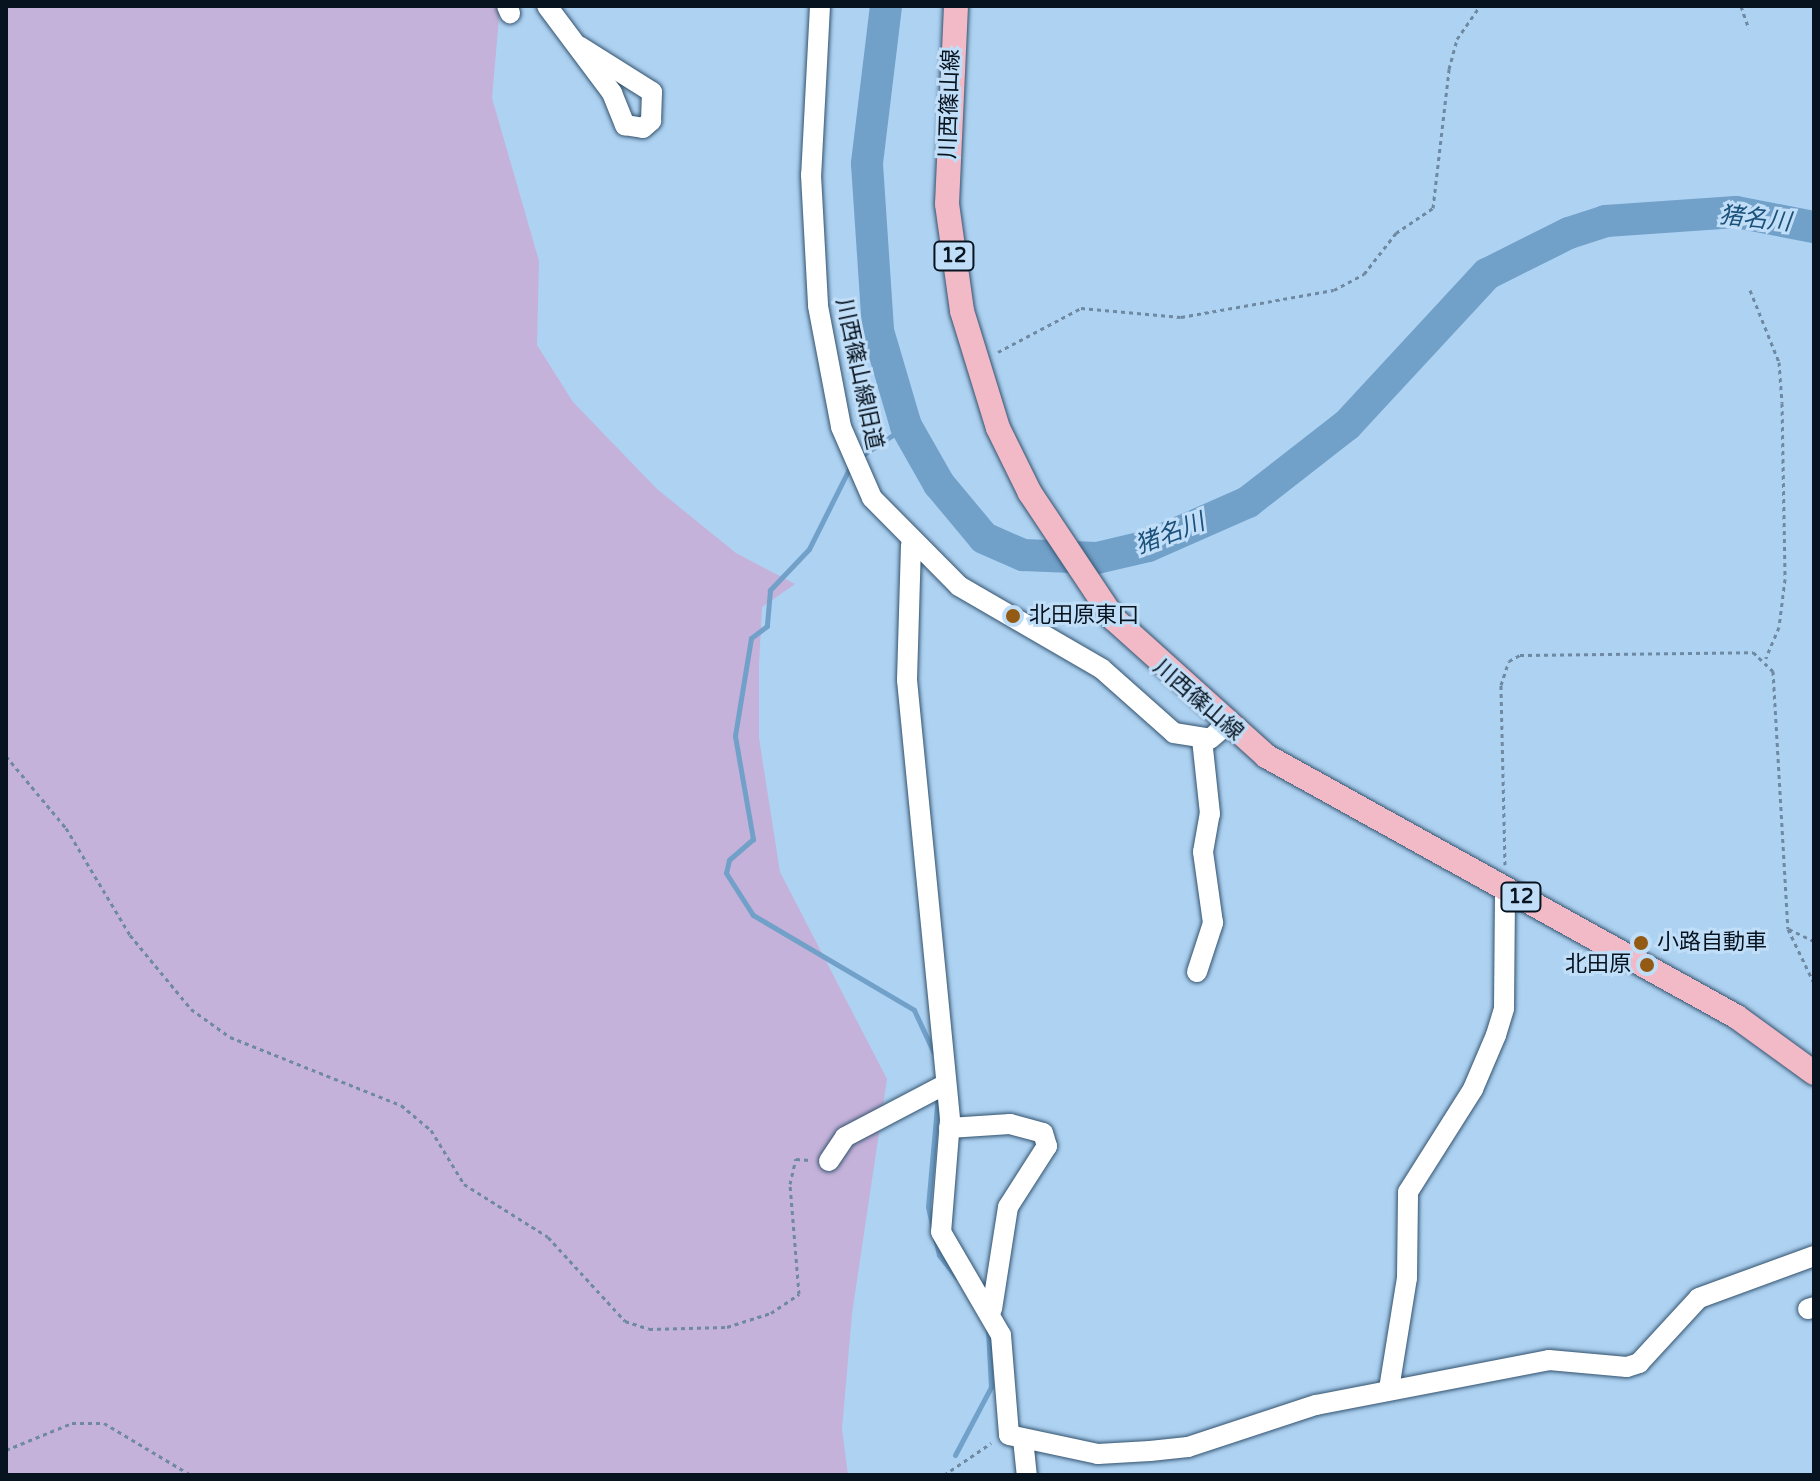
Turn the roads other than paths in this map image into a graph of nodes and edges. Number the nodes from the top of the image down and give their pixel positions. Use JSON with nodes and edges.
{"nodes":[{"id":1,"x":547,"y":6,"type":"edge"},
{"id":2,"x":820,"y":6,"type":"edge"},
{"id":3,"x":956,"y":6,"type":"edge"},
{"id":4,"x":579,"y":46,"type":"dead end"},
{"id":5,"x":911,"y":545,"type":"junction"},
{"id":6,"x":1225,"y":726,"type":"junction"},
{"id":7,"x":1202,"y":739,"type":"junction"},
{"id":8,"x":1505,"y":889,"type":"junction"},
{"id":9,"x":1197,"y":972,"type":"dead end"},
{"id":10,"x":1814,"y":1073,"type":"edge"},
{"id":11,"x":940,"y":1087,"type":"junction"},
{"id":12,"x":949,"y":1128,"type":"junction"},
{"id":13,"x":829,"y":1161,"type":"road end"},
{"id":14,"x":1814,"y":1256,"type":"edge"},
{"id":15,"x":992,"y":1309,"type":"junction"},
{"id":16,"x":1389,"y":1389,"type":"junction"},
{"id":17,"x":1016,"y":1437,"type":"junction"},
{"id":18,"x":1027,"y":1475,"type":"edge"}],
"edges":[{"from":1,"to":4,"type":"street"},
{"from":2,"to":5,"type":"street","name":"川西篠山線旧道"},
{"from":3,"to":6,"type":"main road","name":"川西篠山線","number":"12"},
{"from":5,"to":7,"type":"street","name":"川西篠山線旧道"},
{"from":5,"to":11,"type":"street"},
{"from":6,"to":7,"type":"street"},
{"from":6,"to":8,"type":"main road","name":"川西篠山線","number":"12"},
{"from":7,"to":9,"type":"street"},
{"from":8,"to":10,"type":"main road","name":"川西篠山線","number":"12"},
{"from":8,"to":16,"type":"street"},
{"from":11,"to":12,"type":"street"},
{"from":11,"to":13,"type":"street"},
{"from":12,"to":15,"type":"street"},
{"from":12,"to":15,"type":"street"},
{"from":14,"to":16,"type":"street"},
{"from":15,"to":17,"type":"street"},
{"from":16,"to":17,"type":"street"},
{"from":17,"to":18,"type":"street"}]}
